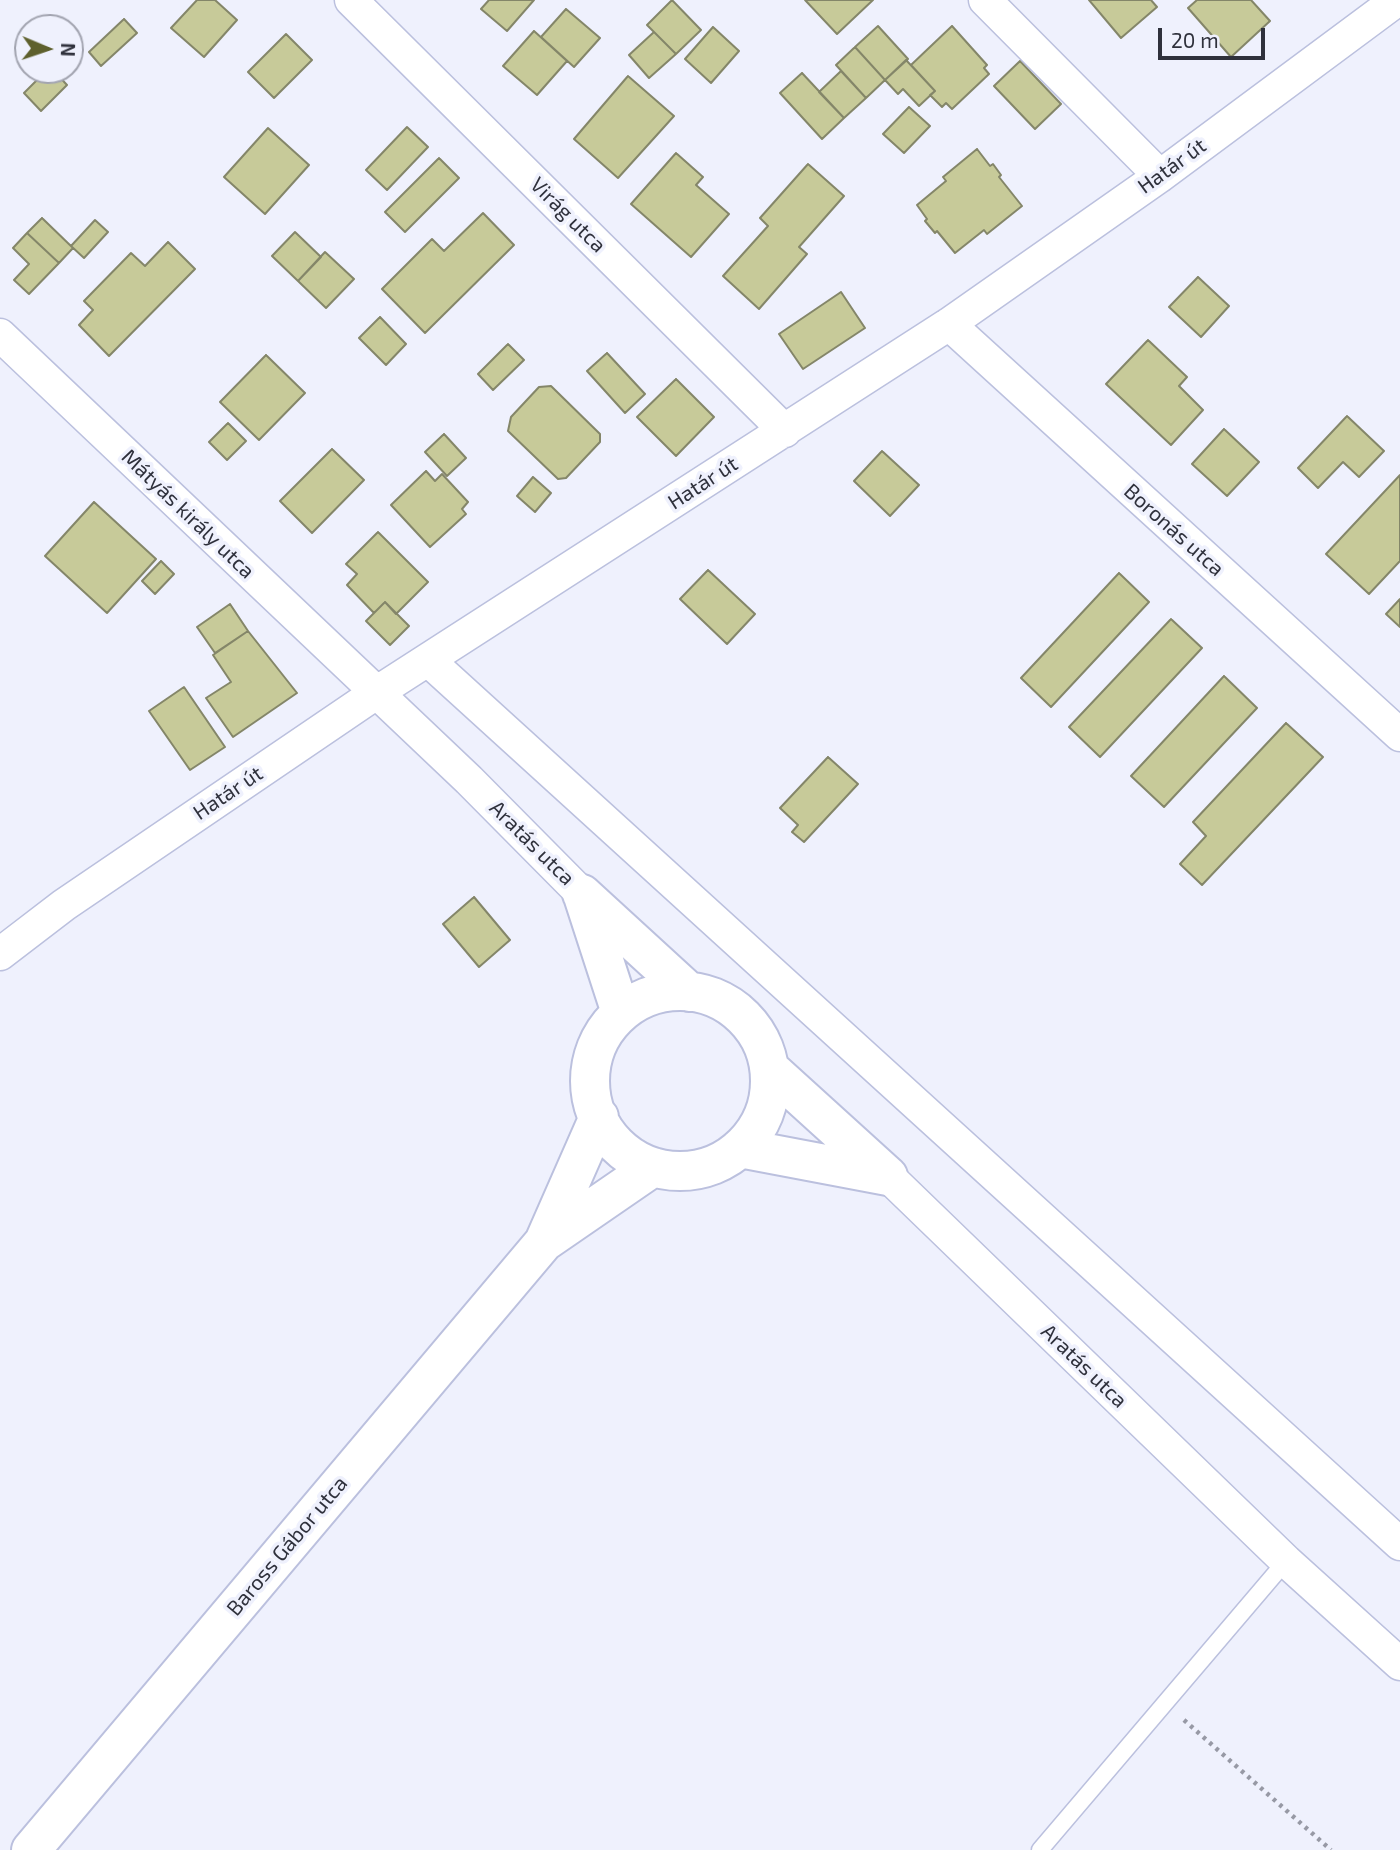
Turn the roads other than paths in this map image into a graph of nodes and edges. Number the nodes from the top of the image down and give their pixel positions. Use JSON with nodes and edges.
{"nodes":[{"id":1,"x":351,"y":0,"type":"edge"},
{"id":2,"x":985,"y":0,"type":"edge"},
{"id":3,"x":1397,"y":0,"type":"edge"},
{"id":4,"x":1160,"y":176,"type":"junction"},
{"id":5,"x":949,"y":324,"type":"junction"},
{"id":6,"x":0,"y":335,"type":"edge"},
{"id":7,"x":785,"y":431,"type":"junction"},
{"id":8,"x":428,"y":660,"type":"junction"},
{"id":9,"x":376,"y":693,"type":"junction"},
{"id":10,"x":1400,"y":736,"type":"edge"},
{"id":11,"x":582,"y":894,"type":"junction"},
{"id":12,"x":0,"y":954,"type":"edge"},
{"id":13,"x":689,"y":992,"type":"junction"},
{"id":14,"x":621,"y":1013,"type":"junction"},
{"id":15,"x":769,"y":1068,"type":"junction"},
{"id":16,"x":599,"y":1117,"type":"junction"},
{"id":17,"x":740,"y":1148,"type":"junction"},
{"id":18,"x":653,"y":1167,"type":"junction"},
{"id":19,"x":887,"y":1176,"type":"junction"},
{"id":20,"x":544,"y":1242,"type":"junction"},
{"id":21,"x":1400,"y":1544,"type":"edge"},
{"id":22,"x":1286,"y":1561,"type":"junction"},
{"id":23,"x":1400,"y":1664,"type":"edge"},
{"id":24,"x":31,"y":1850,"type":"edge"},
{"id":25,"x":1040,"y":1850,"type":"edge"}],
"edges":[{"from":1,"to":7,"type":"street","name":"Virág utca"},
{"from":2,"to":4,"type":"street"},
{"from":3,"to":4,"type":"street","name":"Határ út"},
{"from":4,"to":5,"type":"street","name":"Határ út"},
{"from":5,"to":7,"type":"street","name":"Határ út"},
{"from":5,"to":10,"type":"street","name":"Boronás utca"},
{"from":6,"to":9,"type":"street","name":"Mátyás király utca"},
{"from":7,"to":8,"type":"street","name":"Határ út"},
{"from":8,"to":9,"type":"street","name":"Határ út"},
{"from":8,"to":21,"type":"street"},
{"from":9,"to":11,"type":"street","name":"Aratás utca"},
{"from":9,"to":12,"type":"street","name":"Határ út"},
{"from":11,"to":13,"type":"street","name":"Aratás utca"},
{"from":11,"to":14,"type":"street"},
{"from":13,"to":14,"type":"street"},
{"from":13,"to":15,"type":"street"},
{"from":14,"to":16,"type":"street"},
{"from":15,"to":17,"type":"street"},
{"from":15,"to":19,"type":"street","name":"Aratás utca"},
{"from":16,"to":18,"type":"street"},
{"from":16,"to":20,"type":"street"},
{"from":17,"to":18,"type":"street"},
{"from":17,"to":19,"type":"street"},
{"from":18,"to":20,"type":"street"},
{"from":19,"to":22,"type":"street","name":"Aratás utca"},
{"from":20,"to":24,"type":"street","name":"Baross Gábor utca"},
{"from":22,"to":23,"type":"street","name":"Aratás utca"},
{"from":22,"to":25,"type":"lane"}]}
